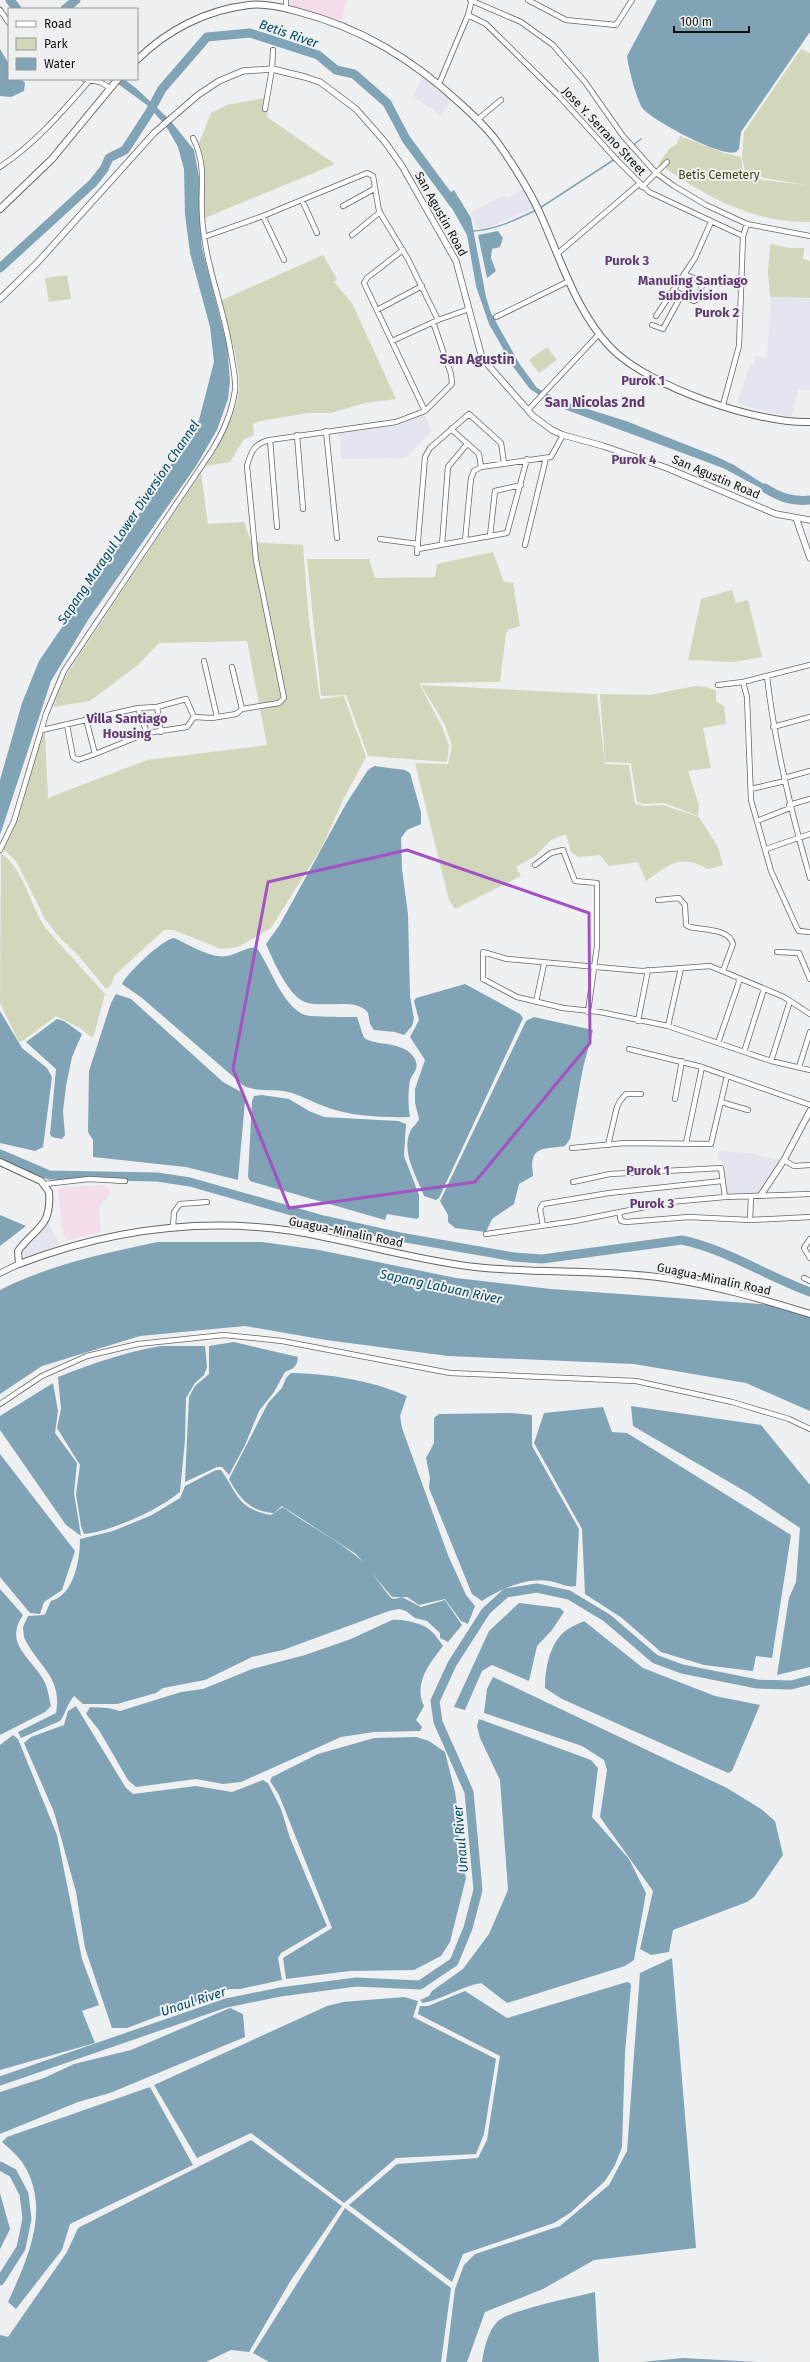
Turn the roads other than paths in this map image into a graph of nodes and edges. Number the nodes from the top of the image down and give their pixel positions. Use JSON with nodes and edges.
{"nodes":[{"id":1,"x":286,"y":0,"type":"edge"},
{"id":2,"x":471,"y":0,"type":"edge"},
{"id":3,"x":528,"y":0,"type":"edge"},
{"id":4,"x":632,"y":0,"type":"edge"},
{"id":5,"x":286,"y":8,"type":"junction"},
{"id":6,"x":0,"y":10,"type":"edge"},
{"id":7,"x":468,"y":15,"type":"junction"},
{"id":8,"x":8,"y":22,"type":"edge"},
{"id":9,"x":273,"y":50,"type":"dead end"},
{"id":10,"x":138,"y":59,"type":"edge"},
{"id":11,"x":272,"y":69,"type":"junction"},
{"id":12,"x":90,"y":80,"type":"joint"},
{"id":13,"x":117,"y":80,"type":"edge"},
{"id":14,"x":439,"y":84,"type":"junction"},
{"id":15,"x":112,"y":86,"type":"junction"},
{"id":16,"x":501,"y":100,"type":"dead end"},
{"id":17,"x":265,"y":109,"type":"dead end"},
{"id":18,"x":477,"y":120,"type":"junction"},
{"id":19,"x":193,"y":138,"type":"dead end"},
{"id":20,"x":667,"y":162,"type":"dead end"},
{"id":21,"x":0,"y":167,"type":"edge"},
{"id":22,"x":656,"y":174,"type":"junction"},
{"id":23,"x":640,"y":185,"type":"junction"},
{"id":24,"x":374,"y":190,"type":"junction"},
{"id":25,"x":302,"y":200,"type":"junction"},
{"id":26,"x":343,"y":206,"type":"dead end"},
{"id":27,"x":0,"y":209,"type":"edge"},
{"id":28,"x":380,"y":212,"type":"junction"},
{"id":29,"x":263,"y":216,"type":"junction"},
{"id":30,"x":711,"y":222,"type":"junction"},
{"id":31,"x":747,"y":224,"type":"junction"},
{"id":32,"x":317,"y":233,"type":"dead end"},
{"id":33,"x":352,"y":235,"type":"dead end"},
{"id":34,"x":743,"y":236,"type":"junction"},
{"id":35,"x":810,"y":236,"type":"edge"},
{"id":36,"x":204,"y":237,"type":"junction"},
{"id":37,"x":403,"y":250,"type":"junction"},
{"id":38,"x":557,"y":254,"type":"junction"},
{"id":39,"x":284,"y":260,"type":"dead end"},
{"id":40,"x":684,"y":274,"type":"junction"},
{"id":41,"x":569,"y":281,"type":"junction"},
{"id":42,"x":422,"y":286,"type":"junction"},
{"id":43,"x":673,"y":290,"type":"junction"},
{"id":44,"x":681,"y":296,"type":"junction"},
{"id":45,"x":0,"y":299,"type":"edge"},
{"id":46,"x":469,"y":309,"type":"junction"},
{"id":47,"x":377,"y":310,"type":"junction"},
{"id":48,"x":656,"y":316,"type":"dead end"},
{"id":49,"x":496,"y":317,"type":"dead end"},
{"id":50,"x":435,"y":321,"type":"junction"},
{"id":51,"x":652,"y":325,"type":"dead end"},
{"id":52,"x":599,"y":334,"type":"junction"},
{"id":53,"x":392,"y":341,"type":"junction"},
{"id":54,"x":723,"y":405,"type":"junction"},
{"id":55,"x":528,"y":410,"type":"junction"},
{"id":56,"x":425,"y":411,"type":"junction"},
{"id":57,"x":810,"y":422,"type":"edge"},
{"id":58,"x":450,"y":429,"type":"junction"},
{"id":59,"x":326,"y":431,"type":"junction"},
{"id":60,"x":297,"y":435,"type":"junction"},
{"id":61,"x":563,"y":436,"type":"junction"},
{"id":62,"x":270,"y":440,"type":"junction"},
{"id":63,"x":467,"y":444,"type":"junction"},
{"id":64,"x":546,"y":458,"type":"junction"},
{"id":65,"x":527,"y":459,"type":"junction"},
{"id":66,"x":504,"y":463,"type":"junction"},
{"id":67,"x":481,"y":467,"type":"junction"},
{"id":68,"x":521,"y":485,"type":"junction"},
{"id":69,"x":303,"y":509,"type":"dead end"},
{"id":70,"x":796,"y":518,"type":"junction"},
{"id":71,"x":810,"y":520,"type":"edge"},
{"id":72,"x":277,"y":527,"type":"dead end"},
{"id":73,"x":490,"y":536,"type":"junction"},
{"id":74,"x":337,"y":538,"type":"dead end"},
{"id":75,"x":380,"y":539,"type":"dead end"},
{"id":76,"x":466,"y":542,"type":"junction"},
{"id":77,"x":442,"y":545,"type":"junction"},
{"id":78,"x":525,"y":545,"type":"dead end"},
{"id":79,"x":418,"y":549,"type":"junction"},
{"id":80,"x":810,"y":558,"type":"edge"},
{"id":81,"x":204,"y":660,"type":"dead end"},
{"id":82,"x":810,"y":665,"type":"edge"},
{"id":83,"x":232,"y":667,"type":"dead end"},
{"id":84,"x":767,"y":676,"type":"junction"},
{"id":85,"x":743,"y":682,"type":"junction"},
{"id":86,"x":718,"y":686,"type":"dead end"},
{"id":87,"x":156,"y":707,"type":"junction"},
{"id":88,"x":138,"y":708,"type":"junction"},
{"id":89,"x":242,"y":709,"type":"junction"},
{"id":90,"x":194,"y":717,"type":"junction"},
{"id":91,"x":217,"y":717,"type":"junction"},
{"id":92,"x":810,"y":717,"type":"edge"},
{"id":93,"x":86,"y":719,"type":"junction"},
{"id":94,"x":67,"y":725,"type":"junction"},
{"id":95,"x":773,"y":728,"type":"junction"},
{"id":96,"x":42,"y":730,"type":"junction"},
{"id":97,"x":162,"y":732,"type":"junction"},
{"id":98,"x":147,"y":733,"type":"junction"},
{"id":99,"x":95,"y":754,"type":"junction"},
{"id":100,"x":810,"y":770,"type":"edge"},
{"id":101,"x":784,"y":779,"type":"junction"},
{"id":102,"x":751,"y":789,"type":"junction"},
{"id":103,"x":810,"y":799,"type":"edge"},
{"id":104,"x":790,"y":807,"type":"junction"},
{"id":105,"x":757,"y":822,"type":"junction"},
{"id":106,"x":810,"y":834,"type":"edge"},
{"id":107,"x":800,"y":838,"type":"junction"},
{"id":108,"x":766,"y":849,"type":"junction"},
{"id":109,"x":0,"y":850,"type":"edge"},
{"id":110,"x":535,"y":865,"type":"dead end"},
{"id":111,"x":810,"y":878,"type":"edge"},
{"id":112,"x":658,"y":900,"type":"dead end"},
{"id":113,"x":810,"y":932,"type":"edge"},
{"id":114,"x":777,"y":952,"type":"dead end"},
{"id":115,"x":544,"y":964,"type":"junction"},
{"id":116,"x":594,"y":967,"type":"junction"},
{"id":117,"x":681,"y":968,"type":"junction"},
{"id":118,"x":648,"y":970,"type":"junction"},
{"id":119,"x":723,"y":970,"type":"junction"},
{"id":120,"x":740,"y":979,"type":"junction"},
{"id":121,"x":810,"y":980,"type":"edge"},
{"id":122,"x":764,"y":989,"type":"junction"},
{"id":123,"x":790,"y":1001,"type":"junction"},
{"id":124,"x":536,"y":1002,"type":"junction"},
{"id":125,"x":588,"y":1012,"type":"junction"},
{"id":126,"x":810,"y":1014,"type":"edge"},
{"id":127,"x":638,"y":1021,"type":"junction"},
{"id":128,"x":668,"y":1026,"type":"junction"},
{"id":129,"x":810,"y":1032,"type":"edge"},
{"id":130,"x":718,"y":1043,"type":"junction"},
{"id":131,"x":629,"y":1049,"type":"dead end"},
{"id":132,"x":744,"y":1052,"type":"junction"},
{"id":133,"x":682,"y":1061,"type":"junction"},
{"id":134,"x":771,"y":1061,"type":"junction"},
{"id":135,"x":702,"y":1067,"type":"junction"},
{"id":136,"x":799,"y":1067,"type":"junction"},
{"id":137,"x":810,"y":1070,"type":"edge"},
{"id":138,"x":727,"y":1076,"type":"junction"},
{"id":139,"x":641,"y":1094,"type":"dead end"},
{"id":140,"x":675,"y":1098,"type":"dead end"},
{"id":141,"x":721,"y":1102,"type":"junction"},
{"id":142,"x":810,"y":1106,"type":"edge"},
{"id":143,"x":748,"y":1110,"type":"dead end"},
{"id":144,"x":810,"y":1111,"type":"edge"},
{"id":145,"x":808,"y":1120,"type":"edge"},
{"id":146,"x":686,"y":1143,"type":"junction"},
{"id":147,"x":608,"y":1145,"type":"junction"},
{"id":148,"x":572,"y":1148,"type":"dead end"},
{"id":149,"x":784,"y":1160,"type":"junction"},
{"id":150,"x":0,"y":1162,"type":"edge"},
{"id":151,"x":810,"y":1165,"type":"edge"},
{"id":152,"x":126,"y":1181,"type":"dead end"},
{"id":153,"x":722,"y":1181,"type":"junction"},
{"id":154,"x":573,"y":1182,"type":"dead end"},
{"id":155,"x":45,"y":1184,"type":"junction"},
{"id":156,"x":810,"y":1194,"type":"edge"},
{"id":157,"x":761,"y":1195,"type":"junction"},
{"id":158,"x":751,"y":1196,"type":"junction"},
{"id":159,"x":725,"y":1197,"type":"junction"},
{"id":160,"x":207,"y":1202,"type":"dead end"},
{"id":161,"x":619,"y":1213,"type":"junction"},
{"id":162,"x":810,"y":1217,"type":"edge"},
{"id":163,"x":750,"y":1220,"type":"junction"},
{"id":164,"x":543,"y":1226,"type":"junction"},
{"id":165,"x":173,"y":1227,"type":"junction"},
{"id":166,"x":486,"y":1234,"type":"dead end"},
{"id":167,"x":810,"y":1239,"type":"edge"},
{"id":168,"x":810,"y":1258,"type":"edge"},
{"id":169,"x":19,"y":1264,"type":"junction"},
{"id":170,"x":0,"y":1273,"type":"edge"},
{"id":171,"x":804,"y":1278,"type":"dead end"},
{"id":172,"x":810,"y":1281,"type":"edge"},
{"id":173,"x":810,"y":1314,"type":"edge"},
{"id":174,"x":0,"y":1404,"type":"edge"},
{"id":175,"x":810,"y":1428,"type":"edge"}],
"edges":[{"from":1,"to":5,"type":"street"},
{"from":2,"to":7,"type":"street"},
{"from":2,"to":22,"type":"street"},
{"from":3,"to":4,"type":"street"},
{"from":5,"to":10,"type":"main road"},
{"from":5,"to":14,"type":"main road"},
{"from":6,"to":8,"type":"street"},
{"from":7,"to":14,"type":"street"},
{"from":7,"to":23,"type":"street","name":"Jose Y. Serrano Street"},
{"from":9,"to":11,"type":"street"},
{"from":11,"to":17,"type":"street"},
{"from":11,"to":45,"type":"street","name":"San Agustin Road"},
{"from":11,"to":46,"type":"street","name":"San Agustin Road"},
{"from":12,"to":15,"type":"street"},
{"from":12,"to":21,"type":"street"},
{"from":13,"to":15,"type":"main road"},
{"from":14,"to":18,"type":"main road"},
{"from":15,"to":27,"type":"main road"},
{"from":16,"to":18,"type":"street"},
{"from":18,"to":38,"type":"main road"},
{"from":19,"to":36,"type":"street"},
{"from":20,"to":22,"type":"street"},
{"from":22,"to":23,"type":"street"},
{"from":22,"to":31,"type":"street"},
{"from":23,"to":30,"type":"street","name":"Jose Y. Serrano Street"},
{"from":23,"to":38,"type":"street"},
{"from":24,"to":25,"type":"street"},
{"from":24,"to":26,"type":"street"},
{"from":24,"to":28,"type":"street"},
{"from":25,"to":29,"type":"street"},
{"from":25,"to":32,"type":"street"},
{"from":28,"to":33,"type":"street"},
{"from":28,"to":37,"type":"street"},
{"from":29,"to":36,"type":"street"},
{"from":29,"to":39,"type":"street"},
{"from":30,"to":34,"type":"street","name":"Jose Y. Serrano Street"},
{"from":30,"to":40,"type":"street"},
{"from":31,"to":34,"type":"street"},
{"from":31,"to":35,"type":"street"},
{"from":34,"to":54,"type":"street"},
{"from":36,"to":96,"type":"street"},
{"from":37,"to":42,"type":"street"},
{"from":37,"to":47,"type":"street"},
{"from":38,"to":41,"type":"main road"},
{"from":40,"to":43,"type":"street"},
{"from":40,"to":44,"type":"street"},
{"from":41,"to":49,"type":"street"},
{"from":41,"to":52,"type":"main road"},
{"from":42,"to":47,"type":"street"},
{"from":42,"to":50,"type":"street"},
{"from":43,"to":44,"type":"street"},
{"from":43,"to":48,"type":"street"},
{"from":44,"to":51,"type":"street"},
{"from":46,"to":50,"type":"street"},
{"from":46,"to":55,"type":"street","name":"San Agustin Road"},
{"from":47,"to":53,"type":"street"},
{"from":50,"to":53,"type":"street"},
{"from":50,"to":56,"type":"street"},
{"from":52,"to":54,"type":"main road"},
{"from":52,"to":55,"type":"street"},
{"from":53,"to":56,"type":"street"},
{"from":54,"to":57,"type":"main road"},
{"from":55,"to":61,"type":"street","name":"San Agustin Road"},
{"from":56,"to":59,"type":"street"},
{"from":58,"to":63,"type":"street"},
{"from":58,"to":66,"type":"street"},
{"from":58,"to":79,"type":"street"},
{"from":59,"to":60,"type":"street"},
{"from":59,"to":74,"type":"street"},
{"from":60,"to":62,"type":"street"},
{"from":60,"to":69,"type":"street"},
{"from":61,"to":64,"type":"street"},
{"from":61,"to":70,"type":"street","name":"San Agustin Road"},
{"from":62,"to":72,"type":"street"},
{"from":62,"to":89,"type":"street"},
{"from":63,"to":67,"type":"street"},
{"from":63,"to":77,"type":"street"},
{"from":64,"to":65,"type":"street"},
{"from":64,"to":78,"type":"street"},
{"from":65,"to":66,"type":"street"},
{"from":65,"to":68,"type":"street"},
{"from":66,"to":67,"type":"street"},
{"from":67,"to":76,"type":"street"},
{"from":68,"to":73,"type":"street"},
{"from":68,"to":73,"type":"street"},
{"from":70,"to":71,"type":"street","name":"San Agustin Road"},
{"from":70,"to":80,"type":"street"},
{"from":73,"to":76,"type":"street"},
{"from":75,"to":79,"type":"street"},
{"from":76,"to":77,"type":"street"},
{"from":77,"to":79,"type":"street"},
{"from":81,"to":91,"type":"street"},
{"from":82,"to":84,"type":"street"},
{"from":83,"to":89,"type":"street"},
{"from":84,"to":85,"type":"street"},
{"from":84,"to":95,"type":"street"},
{"from":85,"to":86,"type":"street"},
{"from":85,"to":102,"type":"street"},
{"from":87,"to":88,"type":"street"},
{"from":87,"to":90,"type":"street"},
{"from":87,"to":97,"type":"street"},
{"from":88,"to":93,"type":"street"},
{"from":88,"to":98,"type":"street"},
{"from":89,"to":91,"type":"street"},
{"from":90,"to":91,"type":"street"},
{"from":90,"to":97,"type":"street"},
{"from":92,"to":95,"type":"street"},
{"from":93,"to":94,"type":"street"},
{"from":93,"to":99,"type":"street"},
{"from":94,"to":96,"type":"street"},
{"from":94,"to":99,"type":"street"},
{"from":95,"to":101,"type":"street"},
{"from":96,"to":109,"type":"street"},
{"from":97,"to":98,"type":"street"},
{"from":98,"to":99,"type":"street"},
{"from":100,"to":101,"type":"street"},
{"from":101,"to":102,"type":"street"},
{"from":101,"to":104,"type":"street"},
{"from":102,"to":105,"type":"street"},
{"from":103,"to":104,"type":"street"},
{"from":104,"to":105,"type":"street"},
{"from":104,"to":107,"type":"street"},
{"from":105,"to":108,"type":"street"},
{"from":106,"to":107,"type":"street"},
{"from":107,"to":108,"type":"street"},
{"from":107,"to":111,"type":"street"},
{"from":108,"to":113,"type":"street"},
{"from":110,"to":116,"type":"street"},
{"from":112,"to":119,"type":"street"},
{"from":114,"to":121,"type":"street"},
{"from":115,"to":116,"type":"street"},
{"from":115,"to":124,"type":"street"},
{"from":115,"to":124,"type":"street"},
{"from":116,"to":118,"type":"street"},
{"from":116,"to":125,"type":"street"},
{"from":117,"to":118,"type":"street"},
{"from":117,"to":119,"type":"street"},
{"from":117,"to":128,"type":"street"},
{"from":118,"to":127,"type":"street"},
{"from":119,"to":120,"type":"street"},
{"from":120,"to":122,"type":"street"},
{"from":120,"to":130,"type":"street"},
{"from":122,"to":123,"type":"street"},
{"from":122,"to":132,"type":"street"},
{"from":123,"to":126,"type":"street"},
{"from":123,"to":134,"type":"street"},
{"from":124,"to":125,"type":"street"},
{"from":125,"to":127,"type":"street"},
{"from":127,"to":128,"type":"street"},
{"from":128,"to":130,"type":"street"},
{"from":129,"to":136,"type":"street"},
{"from":130,"to":132,"type":"street"},
{"from":131,"to":133,"type":"street"},
{"from":132,"to":134,"type":"street"},
{"from":133,"to":135,"type":"street"},
{"from":133,"to":140,"type":"street"},
{"from":134,"to":136,"type":"street"},
{"from":135,"to":138,"type":"street"},
{"from":135,"to":146,"type":"street"},
{"from":136,"to":137,"type":"street"},
{"from":138,"to":141,"type":"street"},
{"from":138,"to":142,"type":"street"},
{"from":139,"to":147,"type":"street"},
{"from":141,"to":143,"type":"street"},
{"from":141,"to":146,"type":"street"},
{"from":144,"to":145,"type":"street"},
{"from":145,"to":149,"type":"street"},
{"from":146,"to":147,"type":"street"},
{"from":147,"to":148,"type":"street"},
{"from":149,"to":151,"type":"street"},
{"from":149,"to":157,"type":"street"},
{"from":150,"to":155,"type":"main road"},
{"from":152,"to":155,"type":"street"},
{"from":153,"to":154,"type":"street"},
{"from":153,"to":159,"type":"street"},
{"from":153,"to":164,"type":"street"},
{"from":155,"to":169,"type":"main road"},
{"from":156,"to":157,"type":"street"},
{"from":157,"to":158,"type":"street"},
{"from":158,"to":159,"type":"street"},
{"from":158,"to":163,"type":"street"},
{"from":159,"to":161,"type":"street"},
{"from":160,"to":165,"type":"street"},
{"from":161,"to":163,"type":"street"},
{"from":161,"to":164,"type":"street"},
{"from":162,"to":163,"type":"street"},
{"from":164,"to":166,"type":"street"},
{"from":165,"to":169,"type":"main road","name":"Guagua-Minalin Road"},
{"from":165,"to":173,"type":"main road","name":"Guagua-Minalin Road"},
{"from":167,"to":168,"type":"street"},
{"from":169,"to":170,"type":"street"},
{"from":171,"to":172,"type":"street"},
{"from":174,"to":175,"type":"street"}]}
